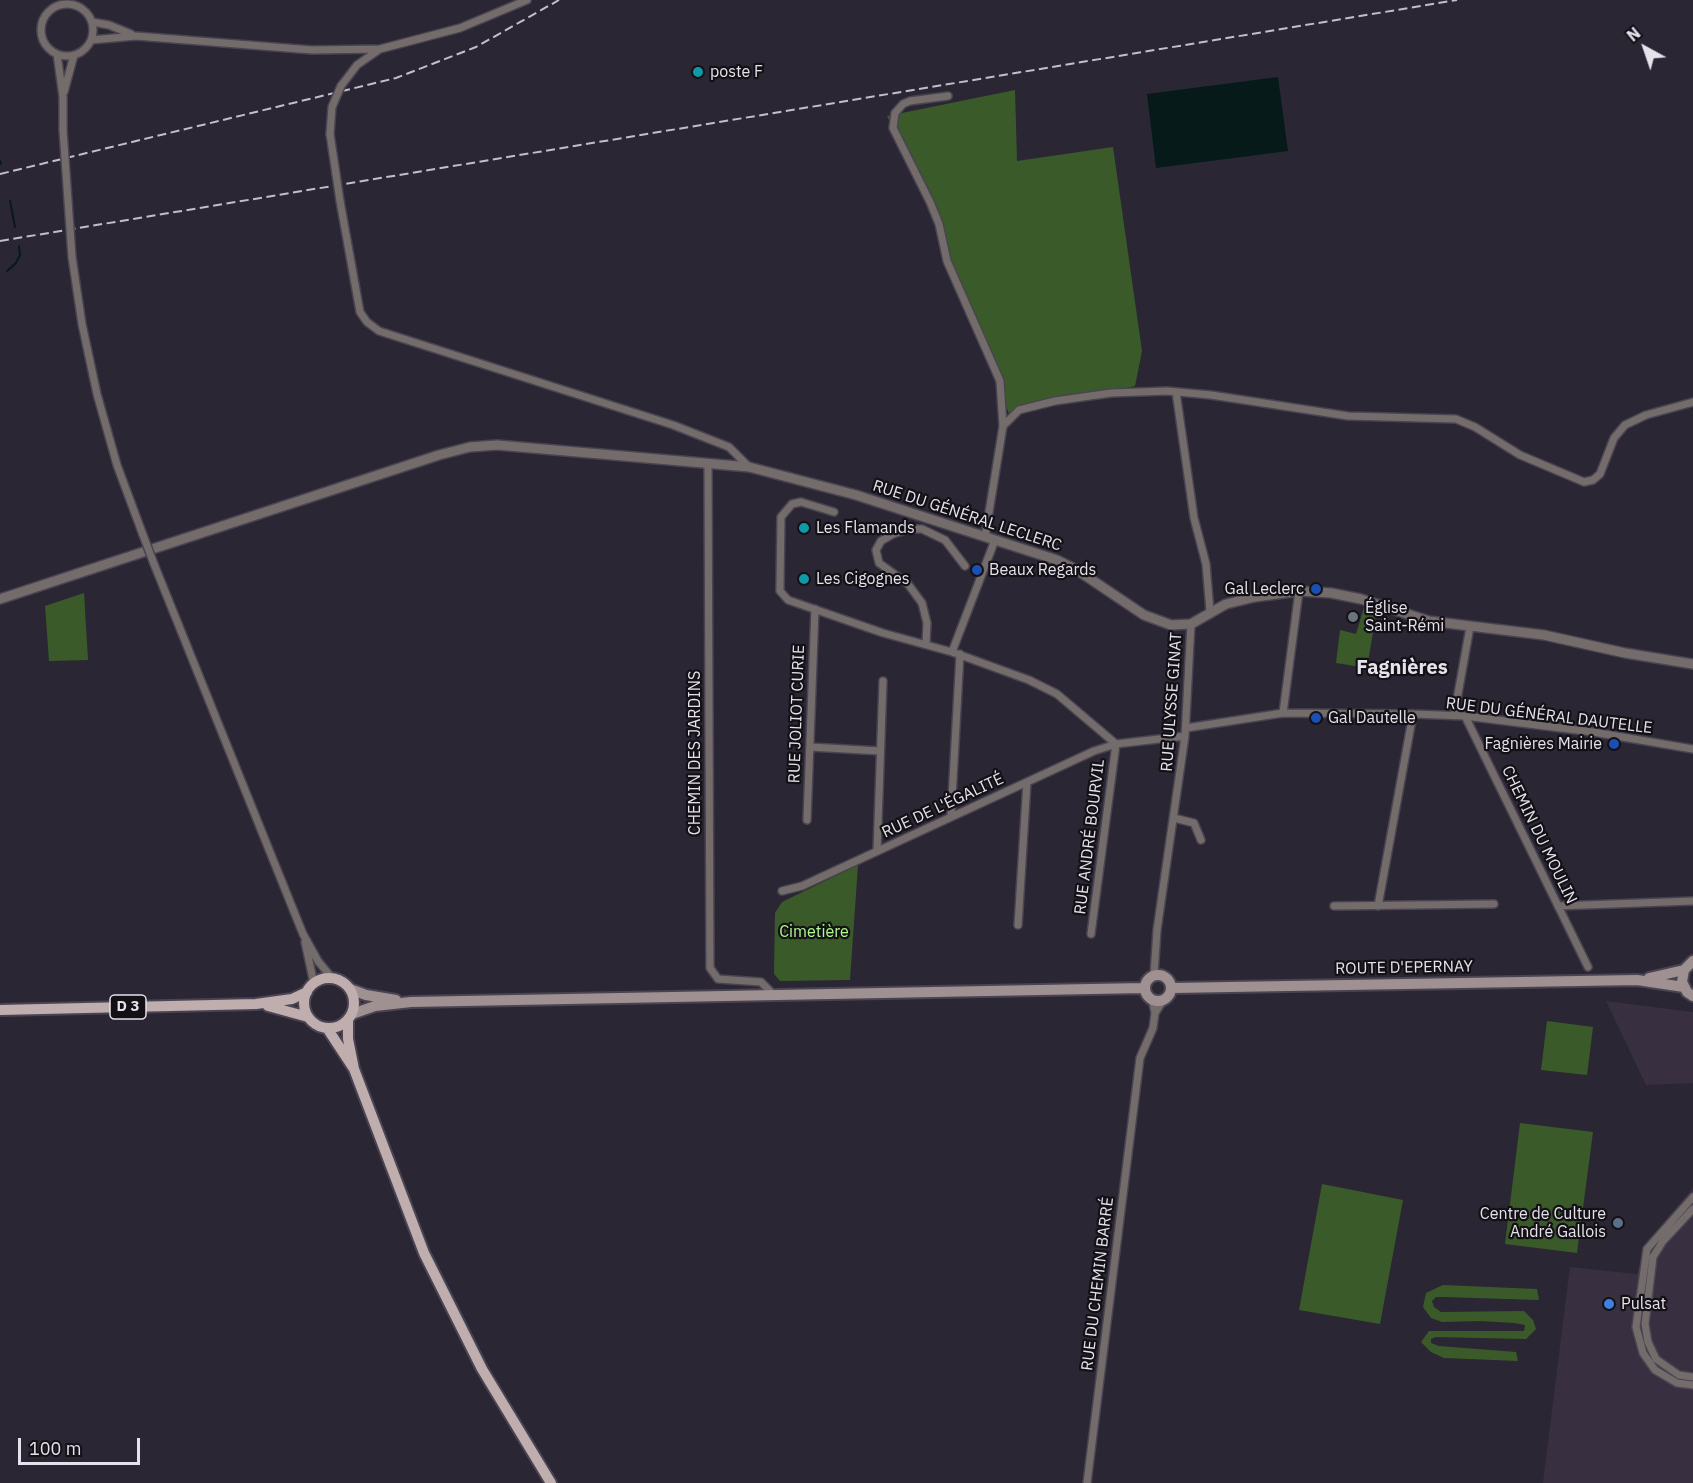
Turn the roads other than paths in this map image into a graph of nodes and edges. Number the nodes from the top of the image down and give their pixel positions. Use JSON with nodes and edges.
{"nodes":[{"id":1,"x":527,"y":0,"type":"edge"},
{"id":2,"x":92,"y":22,"type":"junction"},
{"id":3,"x":136,"y":36,"type":"junction"},
{"id":4,"x":91,"y":40,"type":"junction"},
{"id":5,"x":380,"y":49,"type":"junction"},
{"id":6,"x":57,"y":54,"type":"junction"},
{"id":7,"x":74,"y":55,"type":"junction"},
{"id":8,"x":948,"y":96,"type":"dead end"},
{"id":9,"x":63,"y":97,"type":"junction"},
{"id":10,"x":1176,"y":392,"type":"junction"},
{"id":11,"x":1693,"y":402,"type":"edge"},
{"id":12,"x":1003,"y":426,"type":"junction"},
{"id":13,"x":708,"y":463,"type":"junction"},
{"id":14,"x":749,"y":467,"type":"junction"},
{"id":15,"x":834,"y":512,"type":"dead end"},
{"id":16,"x":990,"y":538,"type":"junction"},
{"id":17,"x":965,"y":566,"type":"dead end"},
{"id":18,"x":1299,"y":591,"type":"junction"},
{"id":19,"x":0,"y":599,"type":"edge"},
{"id":20,"x":815,"y":609,"type":"junction"},
{"id":21,"x":1210,"y":611,"type":"junction"},
{"id":22,"x":1191,"y":624,"type":"junction"},
{"id":23,"x":1470,"y":627,"type":"junction"},
{"id":24,"x":926,"y":644,"type":"junction"},
{"id":25,"x":956,"y":653,"type":"junction"},
{"id":26,"x":1693,"y":664,"type":"edge"},
{"id":27,"x":883,"y":681,"type":"dead end"},
{"id":28,"x":1283,"y":713,"type":"junction"},
{"id":29,"x":1413,"y":714,"type":"junction"},
{"id":30,"x":1454,"y":716,"type":"junction"},
{"id":31,"x":1465,"y":716,"type":"junction"},
{"id":32,"x":1186,"y":732,"type":"junction"},
{"id":33,"x":1116,"y":744,"type":"junction"},
{"id":34,"x":810,"y":747,"type":"junction"},
{"id":35,"x":1693,"y":749,"type":"edge"},
{"id":36,"x":880,"y":751,"type":"junction"},
{"id":37,"x":1027,"y":782,"type":"junction"},
{"id":38,"x":951,"y":816,"type":"junction"},
{"id":39,"x":1174,"y":818,"type":"junction"},
{"id":40,"x":807,"y":820,"type":"dead end"},
{"id":41,"x":1201,"y":840,"type":"dead end"},
{"id":42,"x":877,"y":851,"type":"junction"},
{"id":43,"x":782,"y":891,"type":"dead end"},
{"id":44,"x":1693,"y":901,"type":"edge"},
{"id":45,"x":1494,"y":904,"type":"dead end"},
{"id":46,"x":1334,"y":906,"type":"dead end"},
{"id":47,"x":1378,"y":906,"type":"junction"},
{"id":48,"x":1558,"y":906,"type":"junction"},
{"id":49,"x":1018,"y":925,"type":"dead end"},
{"id":50,"x":303,"y":934,"type":"junction"},
{"id":51,"x":1092,"y":934,"type":"dead end"},
{"id":52,"x":1691,"y":963,"type":"edge"},
{"id":53,"x":1588,"y":967,"type":"dead end"},
{"id":54,"x":1154,"y":975,"type":"junction"},
{"id":55,"x":332,"y":978,"type":"junction"},
{"id":56,"x":1637,"y":980,"type":"junction"},
{"id":57,"x":1684,"y":987,"type":"junction"},
{"id":58,"x":310,"y":988,"type":"junction"},
{"id":59,"x":1144,"y":988,"type":"junction"},
{"id":60,"x":1172,"y":988,"type":"junction"},
{"id":61,"x":350,"y":989,"type":"junction"},
{"id":62,"x":774,"y":995,"type":"junction"},
{"id":63,"x":1693,"y":996,"type":"edge"},
{"id":64,"x":1152,"y":999,"type":"junction"},
{"id":65,"x":1164,"y":999,"type":"junction"},
{"id":66,"x":411,"y":1002,"type":"junction"},
{"id":67,"x":256,"y":1004,"type":"junction"},
{"id":68,"x":0,"y":1010,"type":"edge"},
{"id":69,"x":1155,"y":1013,"type":"junction"},
{"id":70,"x":308,"y":1017,"type":"junction"},
{"id":71,"x":350,"y":1017,"type":"junction"},
{"id":72,"x":327,"y":1028,"type":"junction"},
{"id":73,"x":354,"y":1069,"type":"junction"},
{"id":74,"x":1693,"y":1197,"type":"edge"},
{"id":75,"x":1693,"y":1209,"type":"edge"},
{"id":76,"x":1693,"y":1377,"type":"edge"},
{"id":77,"x":1693,"y":1385,"type":"edge"},
{"id":78,"x":551,"y":1483,"type":"edge"},
{"id":79,"x":1087,"y":1483,"type":"edge"}],
"edges":[{"from":1,"to":5,"type":"street"},
{"from":2,"to":3,"type":"street"},
{"from":2,"to":4,"type":"street"},
{"from":2,"to":6,"type":"street"},
{"from":3,"to":4,"type":"street"},
{"from":3,"to":5,"type":"street"},
{"from":4,"to":7,"type":"street"},
{"from":5,"to":14,"type":"street","bridge":true},
{"from":6,"to":7,"type":"street"},
{"from":6,"to":9,"type":"street"},
{"from":7,"to":9,"type":"street"},
{"from":8,"to":12,"type":"street"},
{"from":9,"to":50,"type":"street","bridge":true},
{"from":10,"to":11,"type":"street"},
{"from":10,"to":12,"type":"street"},
{"from":10,"to":21,"type":"street"},
{"from":12,"to":16,"type":"street"},
{"from":13,"to":14,"type":"street","name":"RUE DU GÉNÉRAL LECLERC"},
{"from":13,"to":19,"type":"street","name":"RUE DU GÉNÉRAL LECLERC"},
{"from":13,"to":62,"type":"street","name":"CHEMIN DES JARDINS"},
{"from":14,"to":16,"type":"street","name":"RUE DU GÉNÉRAL LECLERC"},
{"from":15,"to":20,"type":"street"},
{"from":16,"to":22,"type":"street","name":"RUE DU GÉNÉRAL LECLERC"},
{"from":16,"to":25,"type":"street"},
{"from":17,"to":24,"type":"street"},
{"from":18,"to":21,"type":"street"},
{"from":18,"to":23,"type":"street"},
{"from":18,"to":28,"type":"street"},
{"from":20,"to":24,"type":"street"},
{"from":20,"to":34,"type":"street","name":"RUE JOLIOT CURIE"},
{"from":21,"to":22,"type":"street"},
{"from":22,"to":32,"type":"street","name":"RUE ULYSSE GINAT"},
{"from":23,"to":26,"type":"street"},
{"from":23,"to":30,"type":"street"},
{"from":24,"to":25,"type":"street"},
{"from":25,"to":33,"type":"street"},
{"from":25,"to":38,"type":"street"},
{"from":27,"to":36,"type":"street"},
{"from":28,"to":29,"type":"street","name":"RUE DU GÉNÉRAL DAUTELLE"},
{"from":28,"to":32,"type":"street","name":"RUE DU GÉNÉRAL DAUTELLE"},
{"from":29,"to":30,"type":"street","name":"RUE DU GÉNÉRAL DAUTELLE"},
{"from":29,"to":47,"type":"street"},
{"from":30,"to":31,"type":"street","name":"RUE DU GÉNÉRAL DAUTELLE"},
{"from":31,"to":35,"type":"street","name":"RUE DU GÉNÉRAL DAUTELLE"},
{"from":31,"to":48,"type":"street","name":"CHEMIN DU MOULIN"},
{"from":32,"to":33,"type":"street","name":"RUE DU GÉNÉRAL DAUTELLE"},
{"from":32,"to":39,"type":"street","name":"RUE ULYSSE GINAT"},
{"from":33,"to":37,"type":"street","name":"RUE DE L'ÉGALITÉ"},
{"from":33,"to":51,"type":"street","name":"RUE ANDRÉ BOURVIL"},
{"from":34,"to":36,"type":"street"},
{"from":34,"to":40,"type":"street","name":"RUE JOLIOT CURIE"},
{"from":36,"to":42,"type":"street"},
{"from":37,"to":38,"type":"street","name":"RUE DE L'ÉGALITÉ"},
{"from":37,"to":49,"type":"street"},
{"from":38,"to":42,"type":"street","name":"RUE DE L'ÉGALITÉ"},
{"from":39,"to":41,"type":"street"},
{"from":39,"to":54,"type":"street","name":"RUE ULYSSE GINAT"},
{"from":42,"to":43,"type":"street","name":"RUE DE L'ÉGALITÉ"},
{"from":44,"to":48,"type":"street"},
{"from":45,"to":47,"type":"street"},
{"from":46,"to":47,"type":"street"},
{"from":48,"to":53,"type":"street","name":"CHEMIN DU MOULIN"},
{"from":50,"to":55,"type":"street"},
{"from":50,"to":58,"type":"street"},
{"from":52,"to":56,"type":"main road","name":"ROUTE D'EPERNAY"},
{"from":52,"to":57,"type":"main road"},
{"from":54,"to":59,"type":"main road"},
{"from":54,"to":60,"type":"main road"},
{"from":55,"to":58,"type":"main road"},
{"from":55,"to":61,"type":"main road"},
{"from":56,"to":57,"type":"main road","name":"ROUTE D'EPERNAY"},
{"from":56,"to":60,"type":"main road","name":"ROUTE D'EPERNAY"},
{"from":57,"to":63,"type":"main road"},
{"from":58,"to":67,"type":"main road","number":"D 3"},
{"from":58,"to":70,"type":"main road"},
{"from":59,"to":62,"type":"main road"},
{"from":59,"to":64,"type":"main road"},
{"from":60,"to":65,"type":"main road"},
{"from":61,"to":66,"type":"main road"},
{"from":61,"to":71,"type":"main road"},
{"from":62,"to":66,"type":"main road"},
{"from":64,"to":65,"type":"main road"},
{"from":64,"to":69,"type":"street"},
{"from":65,"to":69,"type":"street"},
{"from":66,"to":71,"type":"main road"},
{"from":67,"to":68,"type":"main road","number":"D 3"},
{"from":67,"to":70,"type":"main road","number":"D 3"},
{"from":69,"to":79,"type":"street","name":"RUE DU CHEMIN BARRÉ"},
{"from":70,"to":72,"type":"main road"},
{"from":71,"to":72,"type":"main road"},
{"from":71,"to":73,"type":"main road"},
{"from":72,"to":73,"type":"main road"},
{"from":73,"to":78,"type":"main road"},
{"from":74,"to":77,"type":"street"},
{"from":75,"to":76,"type":"street"}]}
